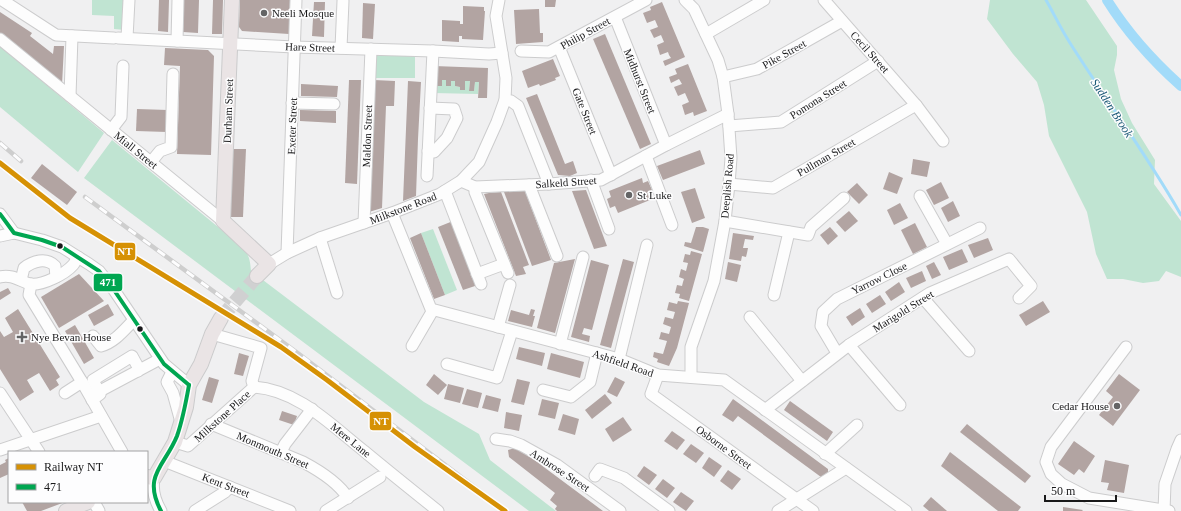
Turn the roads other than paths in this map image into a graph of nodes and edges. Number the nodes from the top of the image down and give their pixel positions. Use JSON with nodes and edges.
{"nodes":[{"id":1,"x":2,"y":0,"type":"edge"},
{"id":2,"x":129,"y":0,"type":"edge"},
{"id":3,"x":178,"y":0,"type":"edge"},
{"id":4,"x":232,"y":0,"type":"edge"},
{"id":5,"x":296,"y":0,"type":"edge"},
{"id":6,"x":499,"y":0,"type":"edge"},
{"id":7,"x":646,"y":0,"type":"edge"},
{"id":8,"x":685,"y":0,"type":"edge"},
{"id":9,"x":764,"y":0,"type":"edge"},
{"id":10,"x":824,"y":0,"type":"edge"},
{"id":11,"x":343,"y":1,"type":"edge"},
{"id":12,"x":615,"y":17,"type":"junction"},
{"id":13,"x":842,"y":21,"type":"junction"},
{"id":14,"x":706,"y":34,"type":"junction"},
{"id":15,"x":72,"y":36,"type":"junction"},
{"id":16,"x":120,"y":38,"type":"junction"},
{"id":17,"x":0,"y":39,"type":"edge"},
{"id":18,"x":177,"y":41,"type":"junction"},
{"id":19,"x":230,"y":44,"type":"junction"},
{"id":20,"x":294,"y":47,"type":"junction"},
{"id":21,"x":559,"y":47,"type":"junction"},
{"id":22,"x":341,"y":48,"type":"junction"},
{"id":23,"x":371,"y":49,"type":"junction"},
{"id":24,"x":434,"y":51,"type":"junction"},
{"id":25,"x":521,"y":51,"type":"dead end"},
{"id":26,"x":502,"y":53,"type":"junction"},
{"id":27,"x":878,"y":61,"type":"junction"},
{"id":28,"x":122,"y":66,"type":"dead end"},
{"id":29,"x":173,"y":74,"type":"dead end"},
{"id":30,"x":723,"y":77,"type":"junction"},
{"id":31,"x":70,"y":96,"type":"junction"},
{"id":32,"x":505,"y":100,"type":"junction"},
{"id":33,"x":292,"y":103,"type":"junction"},
{"id":34,"x":334,"y":104,"type":"dead end"},
{"id":35,"x":916,"y":105,"type":"junction"},
{"id":36,"x":430,"y":108,"type":"junction"},
{"id":37,"x":728,"y":114,"type":"junction"},
{"id":38,"x":729,"y":126,"type":"junction"},
{"id":39,"x":111,"y":130,"type":"junction"},
{"id":40,"x":943,"y":141,"type":"dead end"},
{"id":41,"x":666,"y":145,"type":"junction"},
{"id":42,"x":428,"y":151,"type":"junction"},
{"id":43,"x":646,"y":156,"type":"junction"},
{"id":44,"x":151,"y":162,"type":"junction"},
{"id":45,"x":612,"y":175,"type":"junction"},
{"id":46,"x":427,"y":176,"type":"dead end"},
{"id":47,"x":591,"y":180,"type":"junction"},
{"id":48,"x":461,"y":181,"type":"junction"},
{"id":49,"x":550,"y":184,"type":"junction"},
{"id":50,"x":729,"y":184,"type":"junction"},
{"id":51,"x":529,"y":185,"type":"junction"},
{"id":52,"x":475,"y":187,"type":"junction"},
{"id":53,"x":445,"y":191,"type":"junction"},
{"id":54,"x":920,"y":196,"type":"dead end"},
{"id":55,"x":844,"y":198,"type":"dead end"},
{"id":56,"x":392,"y":213,"type":"junction"},
{"id":57,"x":0,"y":214,"type":"edge"},
{"id":58,"x":223,"y":221,"type":"junction"},
{"id":59,"x":725,"y":221,"type":"junction"},
{"id":60,"x":364,"y":223,"type":"junction"},
{"id":61,"x":672,"y":225,"type":"dead end"},
{"id":62,"x":980,"y":228,"type":"dead end"},
{"id":63,"x":609,"y":229,"type":"dead end"},
{"id":64,"x":789,"y":232,"type":"junction"},
{"id":65,"x":14,"y":234,"type":"junction"},
{"id":66,"x":0,"y":236,"type":"edge"},
{"id":67,"x":320,"y":238,"type":"junction"},
{"id":68,"x":947,"y":244,"type":"junction"},
{"id":69,"x":647,"y":245,"type":"dead end"},
{"id":70,"x":287,"y":253,"type":"junction"},
{"id":71,"x":557,"y":256,"type":"dead end"},
{"id":72,"x":78,"y":257,"type":"junction"},
{"id":73,"x":583,"y":257,"type":"dead end"},
{"id":74,"x":269,"y":264,"type":"junction"},
{"id":75,"x":56,"y":276,"type":"junction"},
{"id":76,"x":257,"y":276,"type":"tunnel mouth"},
{"id":77,"x":0,"y":277,"type":"edge"},
{"id":78,"x":26,"y":282,"type":"junction"},
{"id":79,"x":510,"y":284,"type":"dead end"},
{"id":80,"x":337,"y":293,"type":"dead end"},
{"id":81,"x":774,"y":295,"type":"dead end"},
{"id":82,"x":923,"y":298,"type":"junction"},
{"id":83,"x":1019,"y":298,"type":"dead end"},
{"id":84,"x":433,"y":310,"type":"junction"},
{"id":85,"x":750,"y":317,"type":"dead end"},
{"id":86,"x":221,"y":318,"type":"tunnel mouth"},
{"id":87,"x":134,"y":320,"type":"junction"},
{"id":88,"x":498,"y":327,"type":"junction"},
{"id":89,"x":512,"y":331,"type":"junction"},
{"id":90,"x":212,"y":334,"type":"junction"},
{"id":91,"x":93,"y":336,"type":"dead end"},
{"id":92,"x":560,"y":344,"type":"junction"},
{"id":93,"x":849,"y":345,"type":"junction"},
{"id":94,"x":412,"y":346,"type":"dead end"},
{"id":95,"x":1126,"y":347,"type":"dead end"},
{"id":96,"x":969,"y":351,"type":"dead end"},
{"id":97,"x":596,"y":353,"type":"junction"},
{"id":98,"x":838,"y":353,"type":"junction"},
{"id":99,"x":619,"y":359,"type":"junction"},
{"id":100,"x":160,"y":360,"type":"junction"},
{"id":101,"x":447,"y":364,"type":"dead end"},
{"id":102,"x":138,"y":371,"type":"junction"},
{"id":103,"x":172,"y":372,"type":"junction"},
{"id":104,"x":658,"y":375,"type":"junction"},
{"id":105,"x":691,"y":377,"type":"junction"},
{"id":106,"x":802,"y":381,"type":"junction"},
{"id":107,"x":82,"y":382,"type":"junction"},
{"id":108,"x":189,"y":385,"type":"junction"},
{"id":109,"x":254,"y":387,"type":"junction"},
{"id":110,"x":543,"y":390,"type":"dead end"},
{"id":111,"x":100,"y":391,"type":"junction"},
{"id":112,"x":0,"y":393,"type":"edge"},
{"id":113,"x":65,"y":393,"type":"dead end"},
{"id":114,"x":92,"y":400,"type":"junction"},
{"id":115,"x":900,"y":405,"type":"dead end"},
{"id":116,"x":312,"y":409,"type":"junction"},
{"id":117,"x":765,"y":410,"type":"junction"},
{"id":118,"x":101,"y":416,"type":"junction"},
{"id":119,"x":181,"y":422,"type":"junction"},
{"id":120,"x":211,"y":424,"type":"junction"},
{"id":121,"x":857,"y":425,"type":"dead end"},
{"id":122,"x":496,"y":439,"type":"dead end"},
{"id":123,"x":31,"y":440,"type":"junction"},
{"id":124,"x":1181,"y":440,"type":"edge"},
{"id":125,"x":175,"y":442,"type":"junction"},
{"id":126,"x":0,"y":450,"type":"edge"},
{"id":127,"x":38,"y":451,"type":"edge"},
{"id":128,"x":121,"y":451,"type":"edge"},
{"id":129,"x":281,"y":452,"type":"junction"},
{"id":130,"x":825,"y":454,"type":"junction"},
{"id":131,"x":164,"y":462,"type":"junction"},
{"id":132,"x":846,"y":468,"type":"junction"},
{"id":133,"x":594,"y":476,"type":"dead end"},
{"id":134,"x":151,"y":478,"type":"edge"},
{"id":135,"x":380,"y":478,"type":"dead end"},
{"id":136,"x":230,"y":487,"type":"junction"},
{"id":137,"x":348,"y":498,"type":"junction"},
{"id":138,"x":797,"y":499,"type":"junction"},
{"id":139,"x":289,"y":510,"type":"edge"},
{"id":140,"x":161,"y":511,"type":"edge"},
{"id":141,"x":195,"y":511,"type":"edge"},
{"id":142,"x":326,"y":511,"type":"edge"},
{"id":143,"x":438,"y":511,"type":"edge"},
{"id":144,"x":620,"y":511,"type":"edge"},
{"id":145,"x":669,"y":511,"type":"edge"},
{"id":146,"x":778,"y":511,"type":"edge"},
{"id":147,"x":813,"y":511,"type":"edge"},
{"id":148,"x":906,"y":511,"type":"edge"},
{"id":149,"x":1166,"y":511,"type":"edge"}],
"edges":[{"from":1,"to":15,"type":"street","name":"Hare Street"},
{"from":2,"to":16,"type":"street"},
{"from":3,"to":18,"type":"street"},
{"from":4,"to":19,"type":"main road","name":"Durham Street"},
{"from":5,"to":20,"type":"street","name":"Exeter Street"},
{"from":6,"to":26,"type":"street","name":"Milkstone Road"},
{"from":7,"to":12,"type":"street","name":"Philip Street"},
{"from":8,"to":14,"type":"street","name":"Deeplish Road"},
{"from":9,"to":14,"type":"street"},
{"from":10,"to":13,"type":"street","name":"Cecil Street"},
{"from":11,"to":22,"type":"street"},
{"from":12,"to":21,"type":"street","name":"Philip Street"},
{"from":12,"to":41,"type":"street","name":"Midhurst Street"},
{"from":13,"to":27,"type":"street","name":"Cecil Street"},
{"from":13,"to":30,"type":"street","name":"Pike Street"},
{"from":14,"to":30,"type":"street","name":"Deeplish Road"},
{"from":15,"to":16,"type":"street","name":"Hare Street"},
{"from":15,"to":31,"type":"street"},
{"from":16,"to":18,"type":"street","name":"Hare Street"},
{"from":17,"to":31,"type":"street","name":"Miall Street"},
{"from":18,"to":19,"type":"street","name":"Hare Street"},
{"from":19,"to":20,"type":"street","name":"Hare Street"},
{"from":19,"to":58,"type":"main road","name":"Durham Street"},
{"from":20,"to":22,"type":"street","name":"Hare Street"},
{"from":20,"to":33,"type":"street","name":"Exeter Street"},
{"from":21,"to":25,"type":"street","name":"Philip Street"},
{"from":21,"to":45,"type":"street","name":"Gate Street"},
{"from":22,"to":23,"type":"street","name":"Hare Street"},
{"from":23,"to":24,"type":"street","name":"Hare Street"},
{"from":23,"to":60,"type":"street","name":"Maldon Street"},
{"from":24,"to":26,"type":"street","name":"Hare Street"},
{"from":24,"to":36,"type":"street"},
{"from":26,"to":32,"type":"street","name":"Milkstone Road"},
{"from":27,"to":35,"type":"street","name":"Cecil Street"},
{"from":27,"to":38,"type":"street","name":"Pomona Street"},
{"from":28,"to":39,"type":"street"},
{"from":29,"to":44,"type":"street"},
{"from":30,"to":37,"type":"street","name":"Deeplish Road"},
{"from":31,"to":39,"type":"street","name":"Miall Street"},
{"from":32,"to":48,"type":"street","name":"Milkstone Road"},
{"from":32,"to":49,"type":"street"},
{"from":33,"to":34,"type":"street"},
{"from":33,"to":70,"type":"street","name":"Exeter Street"},
{"from":35,"to":40,"type":"street","name":"Cecil Street"},
{"from":35,"to":50,"type":"street","name":"Pullman Street"},
{"from":36,"to":42,"type":"street"},
{"from":36,"to":42,"type":"street"},
{"from":37,"to":38,"type":"street","name":"Deeplish Road"},
{"from":37,"to":41,"type":"street","name":"Salkeld Street"},
{"from":38,"to":50,"type":"street","name":"Deeplish Road"},
{"from":39,"to":44,"type":"street","name":"Miall Street"},
{"from":41,"to":43,"type":"street","name":"Salkeld Street"},
{"from":42,"to":46,"type":"street"},
{"from":43,"to":45,"type":"street","name":"Salkeld Street"},
{"from":43,"to":61,"type":"street"},
{"from":44,"to":58,"type":"street","name":"Miall Street"},
{"from":45,"to":47,"type":"street","name":"Salkeld Street"},
{"from":47,"to":49,"type":"street","name":"Salkeld Street"},
{"from":47,"to":63,"type":"street"},
{"from":48,"to":52,"type":"street","name":"Salkeld Street"},
{"from":48,"to":53,"type":"street","name":"Milkstone Road"},
{"from":49,"to":51,"type":"street","name":"Salkeld Street"},
{"from":50,"to":59,"type":"street","name":"Deeplish Road"},
{"from":51,"to":52,"type":"street","name":"Salkeld Street"},
{"from":51,"to":71,"type":"street"},
{"from":52,"to":53,"type":"street"},
{"from":53,"to":56,"type":"street","name":"Milkstone Road"},
{"from":54,"to":68,"type":"street"},
{"from":55,"to":64,"type":"street"},
{"from":56,"to":60,"type":"street","name":"Milkstone Road"},
{"from":56,"to":84,"type":"street"},
{"from":57,"to":65,"type":"street"},
{"from":58,"to":74,"type":"main road","name":"Miall Street"},
{"from":59,"to":64,"type":"street"},
{"from":59,"to":105,"type":"street","name":"Deeplish Road"},
{"from":60,"to":67,"type":"street","name":"Milkstone Road"},
{"from":62,"to":68,"type":"street","name":"Yarrow Close"},
{"from":64,"to":81,"type":"street"},
{"from":65,"to":66,"type":"street"},
{"from":65,"to":72,"type":"street"},
{"from":67,"to":70,"type":"street","name":"Milkstone Road"},
{"from":67,"to":80,"type":"street"},
{"from":68,"to":98,"type":"street","name":"Yarrow Close"},
{"from":69,"to":99,"type":"street"},
{"from":70,"to":74,"type":"street","name":"Milkstone Road"},
{"from":72,"to":75,"type":"street"},
{"from":72,"to":87,"type":"street"},
{"from":73,"to":92,"type":"street"},
{"from":74,"to":76,"type":"main road","name":"Milkstone Road"},
{"from":75,"to":78,"type":"street"},
{"from":75,"to":78,"type":"street"},
{"from":77,"to":78,"type":"street"},
{"from":78,"to":107,"type":"street"},
{"from":79,"to":88,"type":"street"},
{"from":82,"to":83,"type":"street","name":"Marigold Street"},
{"from":82,"to":93,"type":"street","name":"Marigold Street"},
{"from":82,"to":96,"type":"street"},
{"from":84,"to":88,"type":"street","name":"Ashfield Road"},
{"from":84,"to":94,"type":"street"},
{"from":85,"to":106,"type":"street"},
{"from":86,"to":90,"type":"main road"},
{"from":87,"to":91,"type":"street"},
{"from":87,"to":100,"type":"street"},
{"from":88,"to":89,"type":"street","name":"Ashfield Road"},
{"from":89,"to":92,"type":"street","name":"Ashfield Road"},
{"from":89,"to":101,"type":"street"},
{"from":90,"to":108,"type":"main road"},
{"from":90,"to":109,"type":"street","name":"Milkstone Place"},
{"from":92,"to":97,"type":"street","name":"Ashfield Road"},
{"from":93,"to":98,"type":"street","name":"Marigold Street"},
{"from":93,"to":115,"type":"street"},
{"from":95,"to":149,"type":"street"},
{"from":97,"to":99,"type":"street","name":"Ashfield Road"},
{"from":97,"to":110,"type":"street"},
{"from":98,"to":106,"type":"street","name":"Marigold Street"},
{"from":99,"to":104,"type":"street","name":"Ashfield Road"},
{"from":100,"to":102,"type":"street"},
{"from":100,"to":103,"type":"street"},
{"from":102,"to":111,"type":"street"},
{"from":102,"to":111,"type":"street"},
{"from":103,"to":108,"type":"street"},
{"from":103,"to":119,"type":"street"},
{"from":104,"to":105,"type":"street","name":"Ashfield Road"},
{"from":104,"to":138,"type":"street","name":"Osborne Street"},
{"from":105,"to":117,"type":"street","name":"Ashfield Road"},
{"from":106,"to":117,"type":"street","name":"Marigold Street"},
{"from":107,"to":113,"type":"street"},
{"from":107,"to":114,"type":"street"},
{"from":108,"to":119,"type":"main road"},
{"from":109,"to":116,"type":"street","name":"Mere Lane"},
{"from":109,"to":120,"type":"street","name":"Milkstone Place"},
{"from":111,"to":114,"type":"street"},
{"from":112,"to":123,"type":"street"},
{"from":114,"to":118,"type":"street"},
{"from":116,"to":129,"type":"street"},
{"from":116,"to":143,"type":"street","name":"Mere Lane"},
{"from":117,"to":130,"type":"street","name":"Ashfield Road"},
{"from":118,"to":123,"type":"street"},
{"from":118,"to":128,"type":"street"},
{"from":119,"to":125,"type":"main road"},
{"from":120,"to":125,"type":"street","name":"Milkstone Place"},
{"from":120,"to":129,"type":"street","name":"Monmouth Street"},
{"from":121,"to":130,"type":"street"},
{"from":122,"to":144,"type":"street","name":"Ambrose Street"},
{"from":123,"to":126,"type":"street"},
{"from":123,"to":127,"type":"street"},
{"from":124,"to":149,"type":"street"},
{"from":125,"to":131,"type":"main road"},
{"from":129,"to":137,"type":"street","name":"Monmouth Street"},
{"from":130,"to":132,"type":"street","name":"Ashfield Road"},
{"from":131,"to":134,"type":"main road"},
{"from":131,"to":136,"type":"street","name":"Kent Street"},
{"from":132,"to":138,"type":"street"},
{"from":132,"to":148,"type":"street","name":"Ashfield Road"},
{"from":133,"to":145,"type":"street"},
{"from":134,"to":140,"type":"street"},
{"from":135,"to":137,"type":"street"},
{"from":136,"to":139,"type":"street","name":"Kent Street"},
{"from":136,"to":141,"type":"street"},
{"from":137,"to":142,"type":"street"},
{"from":138,"to":146,"type":"street"},
{"from":138,"to":147,"type":"street","name":"Osborne Street"}]}
